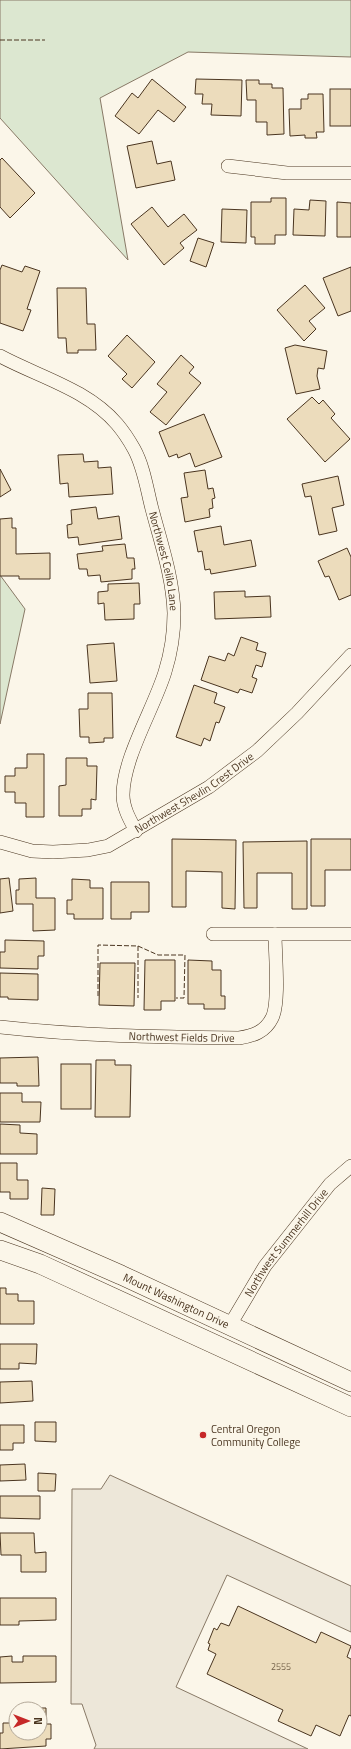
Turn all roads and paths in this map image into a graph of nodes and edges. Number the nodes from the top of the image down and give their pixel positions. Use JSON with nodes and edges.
{"nodes":[{"id":1,"x":228,"y":166,"type":"dead end"},
{"id":2,"x":351,"y":173,"type":"edge"},
{"id":3,"x":0,"y":356,"type":"edge"},
{"id":4,"x":351,"y":655,"type":"edge"},
{"id":5,"x":136,"y":831,"type":"junction"},
{"id":6,"x":0,"y":842,"type":"edge"},
{"id":7,"x":214,"y":934,"type":"dead end"},
{"id":8,"x":275,"y":934,"type":"junction"},
{"id":9,"x":351,"y":934,"type":"edge"},
{"id":10,"x":0,"y":1027,"type":"edge"},
{"id":11,"x":351,"y":1166,"type":"edge"},
{"id":12,"x":0,"y":1222,"type":"edge"},
{"id":13,"x":0,"y":1250,"type":"edge"},
{"id":14,"x":230,"y":1325,"type":"junction"},
{"id":15,"x":351,"y":1382,"type":"edge"},
{"id":16,"x":351,"y":1407,"type":"edge"}],
"edges":[{"from":1,"to":2,"type":"street"},
{"from":3,"to":5,"type":"street","name":"Northwest Celilo Lane"},
{"from":4,"to":5,"type":"street","name":"Northwest Shevlin Crest Drive"},
{"from":5,"to":6,"type":"street","name":"Northwest Shevlin Crest Drive"},
{"from":7,"to":8,"type":"street"},
{"from":8,"to":9,"type":"street"},
{"from":8,"to":10,"type":"street","name":"Northwest Fields Drive"},
{"from":11,"to":14,"type":"street","name":"Northwest Summerhill Drive"},
{"from":12,"to":14,"type":"main road","name":"Mount Washington Drive"},
{"from":13,"to":16,"type":"main road","name":"Mount Washington Drive"},
{"from":14,"to":15,"type":"main road","name":"Mount Washington Drive"}]}
